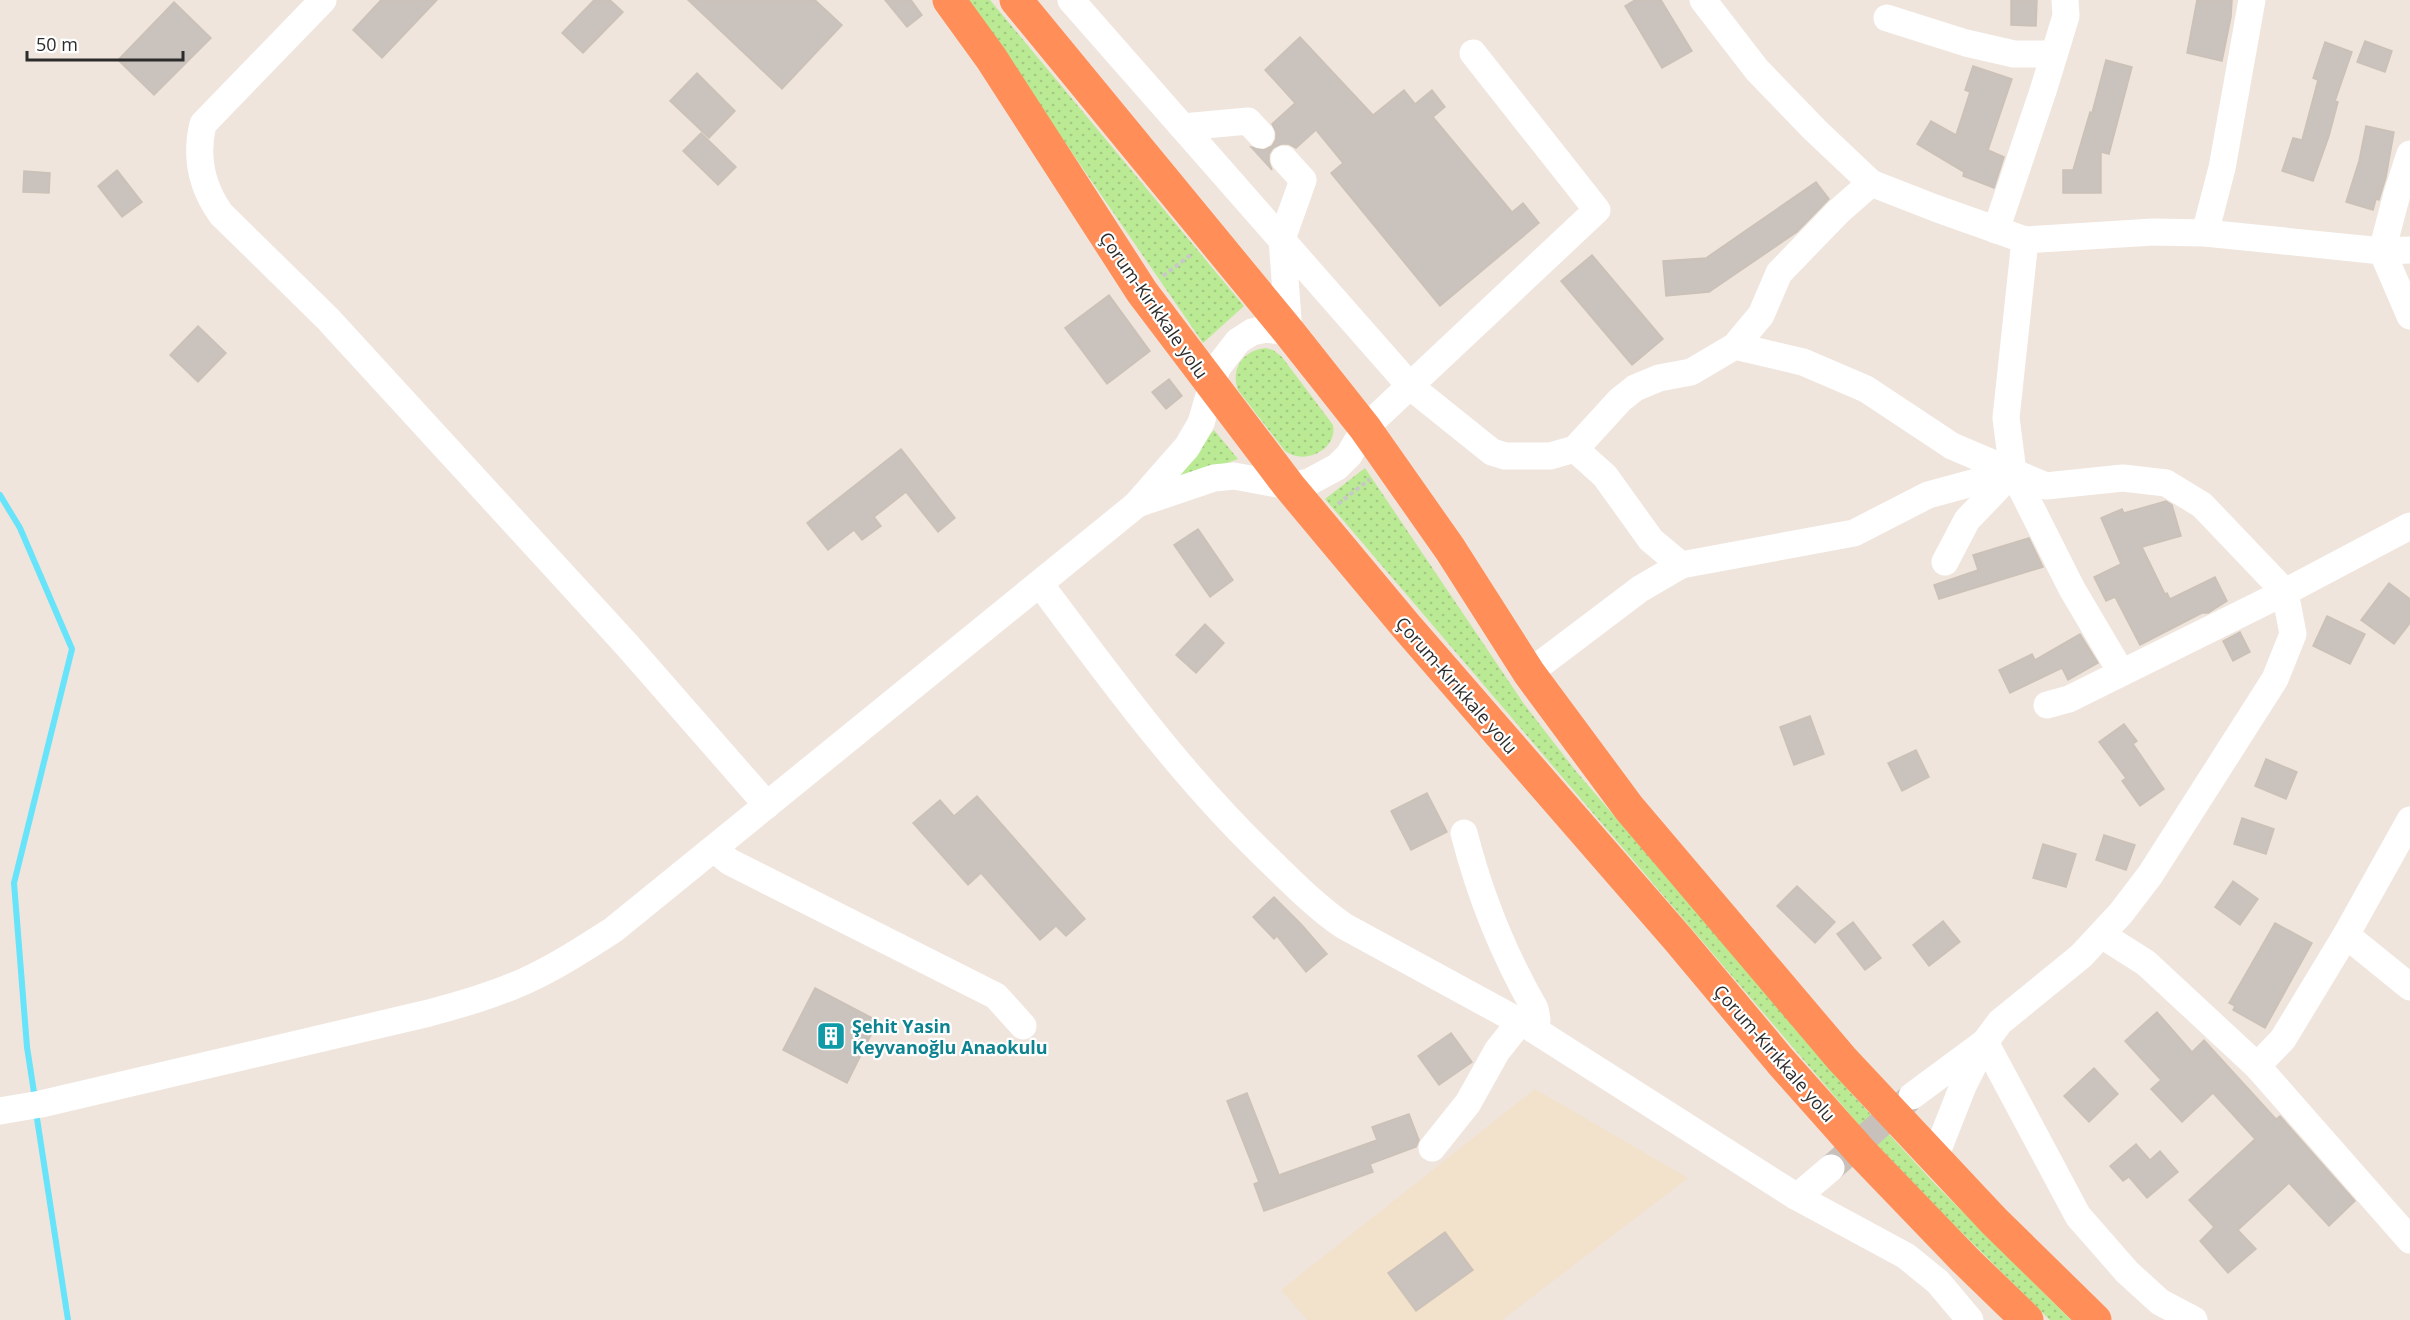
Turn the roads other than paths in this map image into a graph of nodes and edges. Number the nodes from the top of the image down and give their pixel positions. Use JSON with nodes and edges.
{"nodes":[{"id":1,"x":322,"y":0,"type":"edge"},
{"id":2,"x":949,"y":0,"type":"edge"},
{"id":3,"x":1071,"y":0,"type":"edge"},
{"id":4,"x":1703,"y":0,"type":"edge"},
{"id":5,"x":2065,"y":0,"type":"edge"},
{"id":6,"x":2252,"y":0,"type":"edge"},
{"id":7,"x":1027,"y":5,"type":"edge"},
{"id":8,"x":1887,"y":18,"type":"dead end"},
{"id":9,"x":1473,"y":53,"type":"dead end"},
{"id":10,"x":2054,"y":54,"type":"junction"},
{"id":11,"x":1183,"y":127,"type":"junction"},
{"id":12,"x":1261,"y":135,"type":"dead end"},
{"id":13,"x":2410,"y":154,"type":"edge"},
{"id":14,"x":1284,"y":159,"type":"dead end"},
{"id":15,"x":1870,"y":183,"type":"junction"},
{"id":16,"x":1996,"y":230,"type":"junction"},
{"id":17,"x":2205,"y":233,"type":"junction"},
{"id":18,"x":1282,"y":239,"type":"junction"},
{"id":19,"x":2025,"y":240,"type":"junction"},
{"id":20,"x":2410,"y":250,"type":"edge"},
{"id":21,"x":2382,"y":251,"type":"junction"},
{"id":22,"x":2410,"y":316,"type":"edge"},
{"id":23,"x":1289,"y":332,"type":"junction"},
{"id":24,"x":1735,"y":346,"type":"junction"},
{"id":25,"x":1211,"y":385,"type":"junction"},
{"id":26,"x":1411,"y":387,"type":"junction"},
{"id":27,"x":1365,"y":428,"type":"junction"},
{"id":28,"x":1575,"y":448,"type":"junction"},
{"id":29,"x":2013,"y":472,"type":"junction"},
{"id":30,"x":1289,"y":486,"type":"junction"},
{"id":31,"x":1136,"y":505,"type":"junction"},
{"id":32,"x":2410,"y":526,"type":"edge"},
{"id":33,"x":1945,"y":562,"type":"dead end"},
{"id":34,"x":1680,"y":565,"type":"junction"},
{"id":35,"x":1040,"y":584,"type":"junction"},
{"id":36,"x":2285,"y":592,"type":"junction"},
{"id":37,"x":2121,"y":672,"type":"junction"},
{"id":38,"x":1529,"y":673,"type":"junction"},
{"id":39,"x":2047,"y":705,"type":"dead end"},
{"id":40,"x":767,"y":805,"type":"junction"},
{"id":41,"x":2410,"y":820,"type":"edge"},
{"id":42,"x":1464,"y":833,"type":"dead end"},
{"id":43,"x":715,"y":850,"type":"junction"},
{"id":44,"x":2346,"y":935,"type":"junction"},
{"id":45,"x":2102,"y":936,"type":"junction"},
{"id":46,"x":2410,"y":987,"type":"edge"},
{"id":47,"x":1023,"y":1026,"type":"dead end"},
{"id":48,"x":1527,"y":1026,"type":"junction"},
{"id":49,"x":1985,"y":1042,"type":"junction"},
{"id":50,"x":2258,"y":1066,"type":"junction"},
{"id":51,"x":1912,"y":1096,"type":"tunnel mouth"},
{"id":52,"x":0,"y":1111,"type":"edge"},
{"id":53,"x":1432,"y":1148,"type":"dead end"},
{"id":54,"x":1935,"y":1157,"type":"junction"},
{"id":55,"x":1831,"y":1168,"type":"tunnel mouth"},
{"id":56,"x":1797,"y":1197,"type":"junction"},
{"id":57,"x":2410,"y":1240,"type":"edge"},
{"id":58,"x":1970,"y":1320,"type":"edge"},
{"id":59,"x":2027,"y":1320,"type":"edge"},
{"id":60,"x":2095,"y":1320,"type":"edge"},
{"id":61,"x":2194,"y":1320,"type":"edge"}],
"edges":[{"from":1,"to":40,"type":"street"},
{"from":2,"to":25,"type":"highway","name":"Çorum-Kırıkkale yolu"},
{"from":3,"to":11,"type":"street"},
{"from":4,"to":15,"type":"street"},
{"from":5,"to":10,"type":"street"},
{"from":6,"to":17,"type":"street"},
{"from":7,"to":23,"type":"highway"},
{"from":8,"to":10,"type":"street"},
{"from":9,"to":26,"type":"street"},
{"from":10,"to":16,"type":"street"},
{"from":11,"to":12,"type":"street"},
{"from":11,"to":18,"type":"street"},
{"from":13,"to":21,"type":"street"},
{"from":14,"to":18,"type":"street"},
{"from":15,"to":16,"type":"street"},
{"from":15,"to":24,"type":"street"},
{"from":16,"to":19,"type":"street"},
{"from":17,"to":19,"type":"street"},
{"from":17,"to":21,"type":"street"},
{"from":18,"to":23,"type":"street"},
{"from":18,"to":26,"type":"street"},
{"from":19,"to":29,"type":"street"},
{"from":20,"to":21,"type":"street"},
{"from":21,"to":22,"type":"street"},
{"from":23,"to":25,"type":"street"},
{"from":23,"to":27,"type":"highway"},
{"from":24,"to":28,"type":"street"},
{"from":24,"to":29,"type":"street"},
{"from":25,"to":30,"type":"highway","name":"Çorum-Kırıkkale yolu"},
{"from":25,"to":31,"type":"street"},
{"from":26,"to":27,"type":"street"},
{"from":26,"to":28,"type":"street"},
{"from":27,"to":30,"type":"street"},
{"from":27,"to":38,"type":"highway"},
{"from":28,"to":34,"type":"street"},
{"from":29,"to":33,"type":"street"},
{"from":29,"to":34,"type":"street"},
{"from":29,"to":36,"type":"street"},
{"from":29,"to":37,"type":"street"},
{"from":30,"to":31,"type":"street"},
{"from":30,"to":59,"type":"highway","name":"Çorum-Kırıkkale yolu"},
{"from":31,"to":35,"type":"street"},
{"from":32,"to":36,"type":"street"},
{"from":34,"to":38,"type":"street"},
{"from":35,"to":40,"type":"street"},
{"from":35,"to":48,"type":"street"},
{"from":36,"to":37,"type":"street"},
{"from":36,"to":45,"type":"street"},
{"from":37,"to":39,"type":"street"},
{"from":38,"to":54,"type":"highway"},
{"from":40,"to":43,"type":"street"},
{"from":41,"to":44,"type":"street"},
{"from":42,"to":48,"type":"street"},
{"from":43,"to":47,"type":"street"},
{"from":43,"to":52,"type":"street"},
{"from":44,"to":46,"type":"street"},
{"from":44,"to":50,"type":"street"},
{"from":45,"to":49,"type":"street"},
{"from":45,"to":50,"type":"street"},
{"from":48,"to":53,"type":"street"},
{"from":48,"to":56,"type":"street"},
{"from":49,"to":51,"type":"street"},
{"from":49,"to":54,"type":"street"},
{"from":49,"to":61,"type":"street"},
{"from":50,"to":57,"type":"street"},
{"from":54,"to":60,"type":"highway"},
{"from":55,"to":56,"type":"street"},
{"from":56,"to":58,"type":"street"}]}
